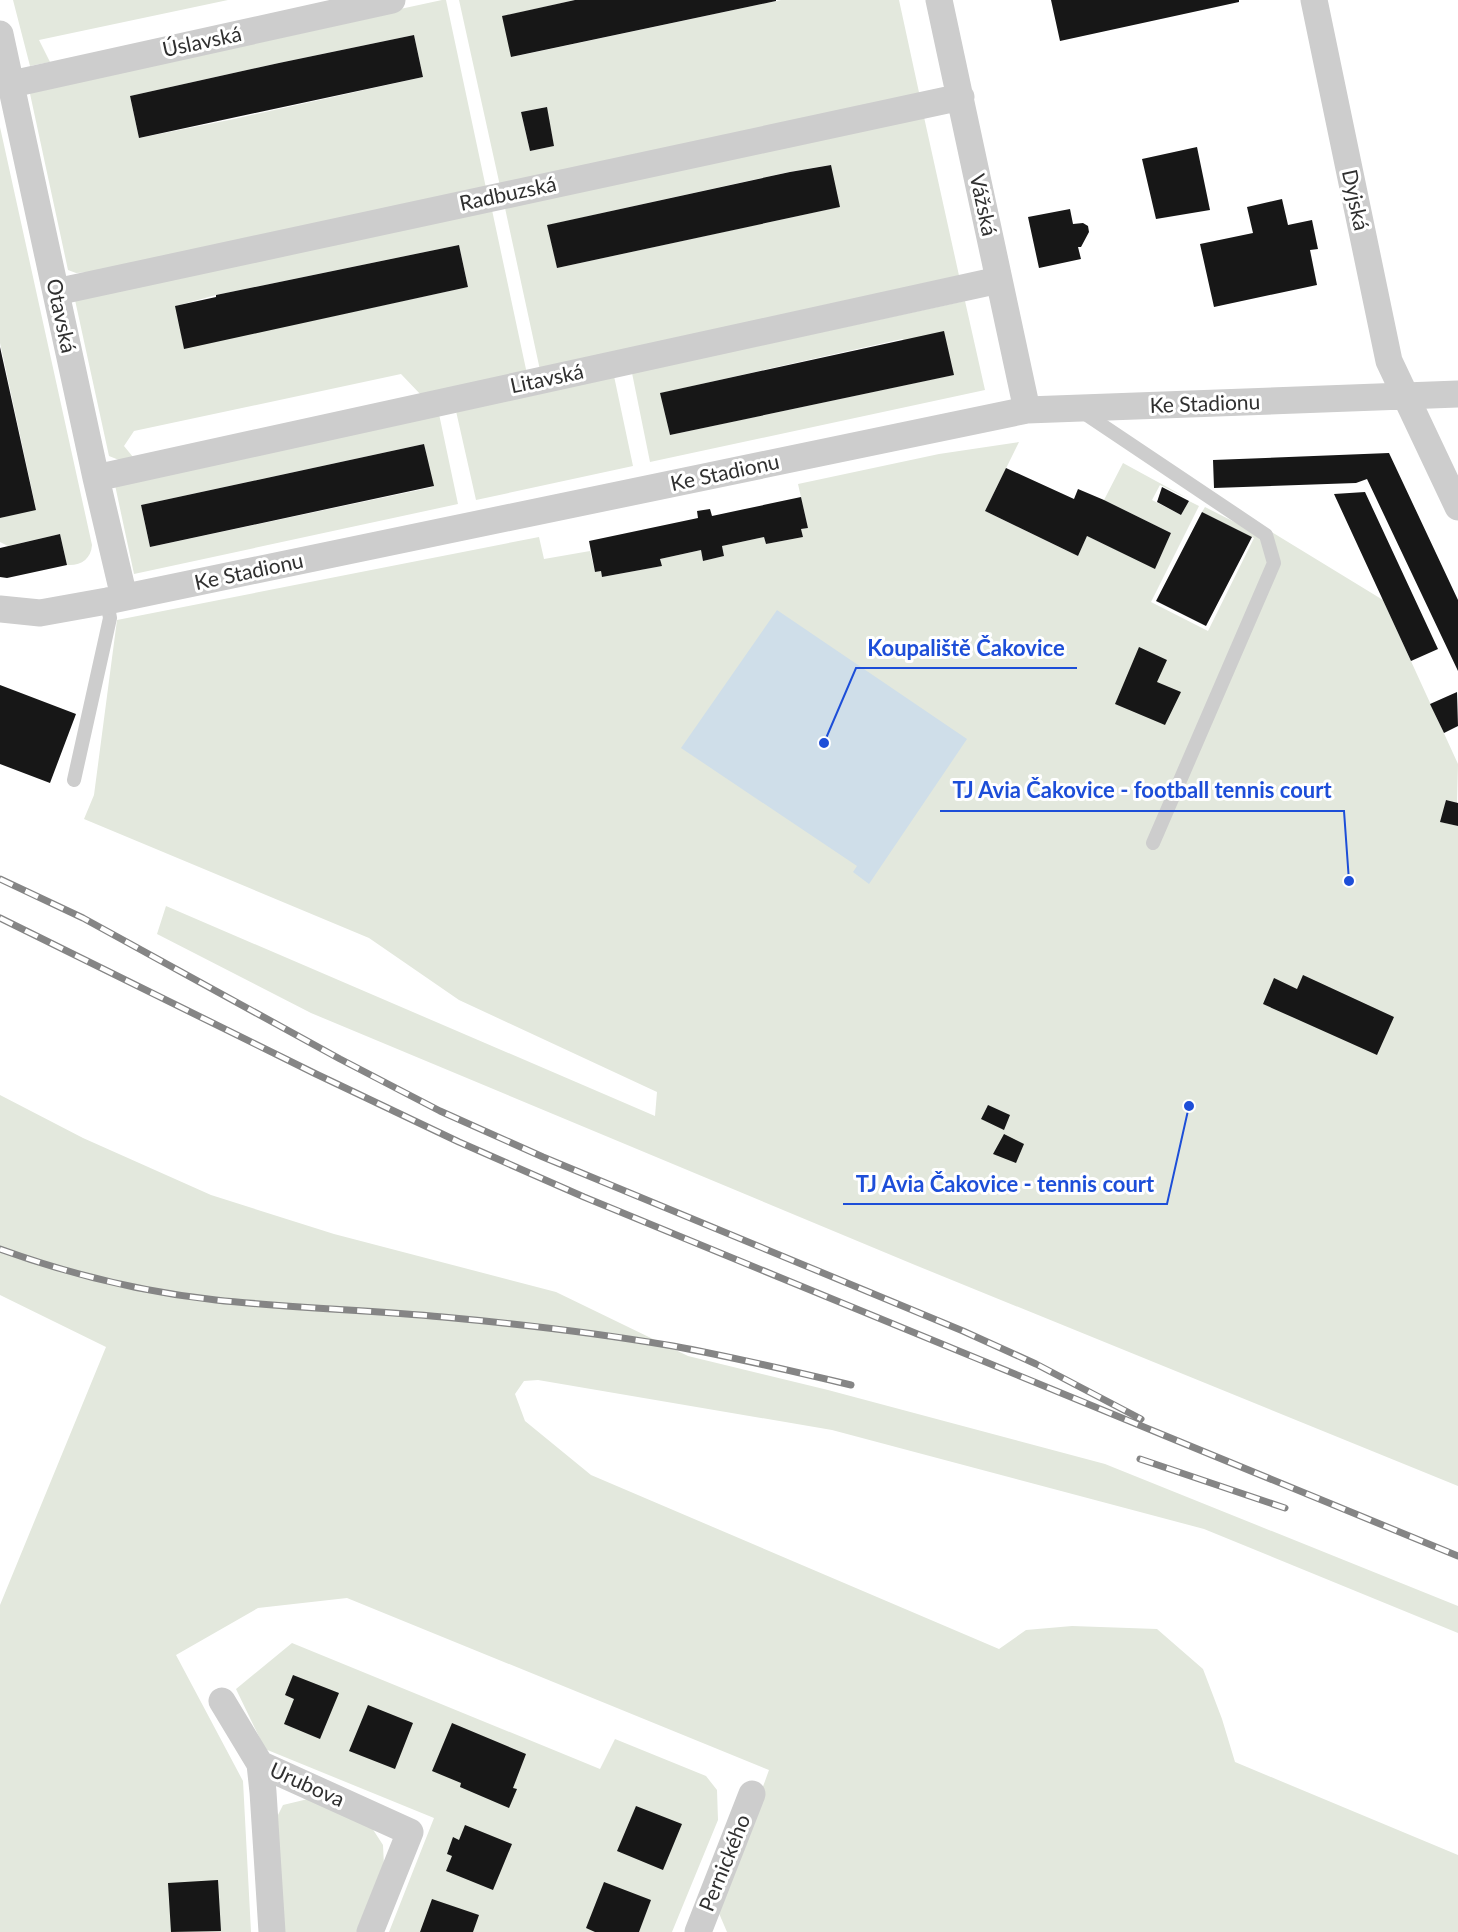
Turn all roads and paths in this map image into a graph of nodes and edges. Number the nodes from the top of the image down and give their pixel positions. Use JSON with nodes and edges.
{"nodes":[{"id":1,"x":392,"y":0,"type":"edge"},
{"id":2,"x":939,"y":0,"type":"edge"},
{"id":3,"x":1314,"y":0,"type":"edge"},
{"id":4,"x":0,"y":34,"type":"edge"},
{"id":5,"x":12,"y":84,"type":"junction"},
{"id":6,"x":961,"y":97,"type":"junction"},
{"id":7,"x":999,"y":280,"type":"junction"},
{"id":8,"x":56,"y":292,"type":"junction"},
{"id":9,"x":1458,"y":394,"type":"edge"},
{"id":10,"x":1405,"y":397,"type":"junction"},
{"id":11,"x":1077,"y":408,"type":"junction"},
{"id":12,"x":1027,"y":410,"type":"junction"},
{"id":13,"x":96,"y":478,"type":"junction"},
{"id":14,"x":1458,"y":507,"type":"edge"},
{"id":15,"x":116,"y":599,"type":"junction"},
{"id":16,"x":0,"y":609,"type":"edge"},
{"id":17,"x":74,"y":780,"type":"dead end"},
{"id":18,"x":1153,"y":843,"type":"dead end"},
{"id":19,"x":222,"y":1701,"type":"dead end"},
{"id":20,"x":260,"y":1764,"type":"junction"},
{"id":21,"x":752,"y":1794,"type":"dead end"},
{"id":22,"x":272,"y":1932,"type":"edge"},
{"id":23,"x":370,"y":1932,"type":"edge"},
{"id":24,"x":698,"y":1932,"type":"edge"}],
"edges":[{"from":1,"to":5,"type":"street","name":"Úslavská"},
{"from":2,"to":6,"type":"street","name":"Vážská"},
{"from":3,"to":10,"type":"street","name":"Dyjská"},
{"from":4,"to":5,"type":"street","name":"Otavská"},
{"from":5,"to":8,"type":"street","name":"Otavská"},
{"from":6,"to":7,"type":"street","name":"Vážská"},
{"from":6,"to":8,"type":"street","name":"Radbuzská"},
{"from":7,"to":12,"type":"street","name":"Vážská"},
{"from":7,"to":13,"type":"street","name":"Litavská"},
{"from":8,"to":13,"type":"street","name":"Otavská"},
{"from":9,"to":10,"type":"street","name":"Ke Stadionu"},
{"from":10,"to":11,"type":"street","name":"Ke Stadionu"},
{"from":10,"to":14,"type":"street","name":"Dyjská"},
{"from":11,"to":12,"type":"street","name":"Ke Stadionu"},
{"from":11,"to":18,"type":"lane"},
{"from":12,"to":15,"type":"street","name":"Ke Stadionu"},
{"from":13,"to":15,"type":"street","name":"Otavská"},
{"from":15,"to":16,"type":"street","name":"Ke Stadionu"},
{"from":15,"to":17,"type":"lane"},
{"from":19,"to":20,"type":"street"},
{"from":20,"to":22,"type":"street","name":"Urubova"},
{"from":20,"to":23,"type":"street","name":"Urubova"},
{"from":21,"to":24,"type":"street","name":"Pernického"}]}
